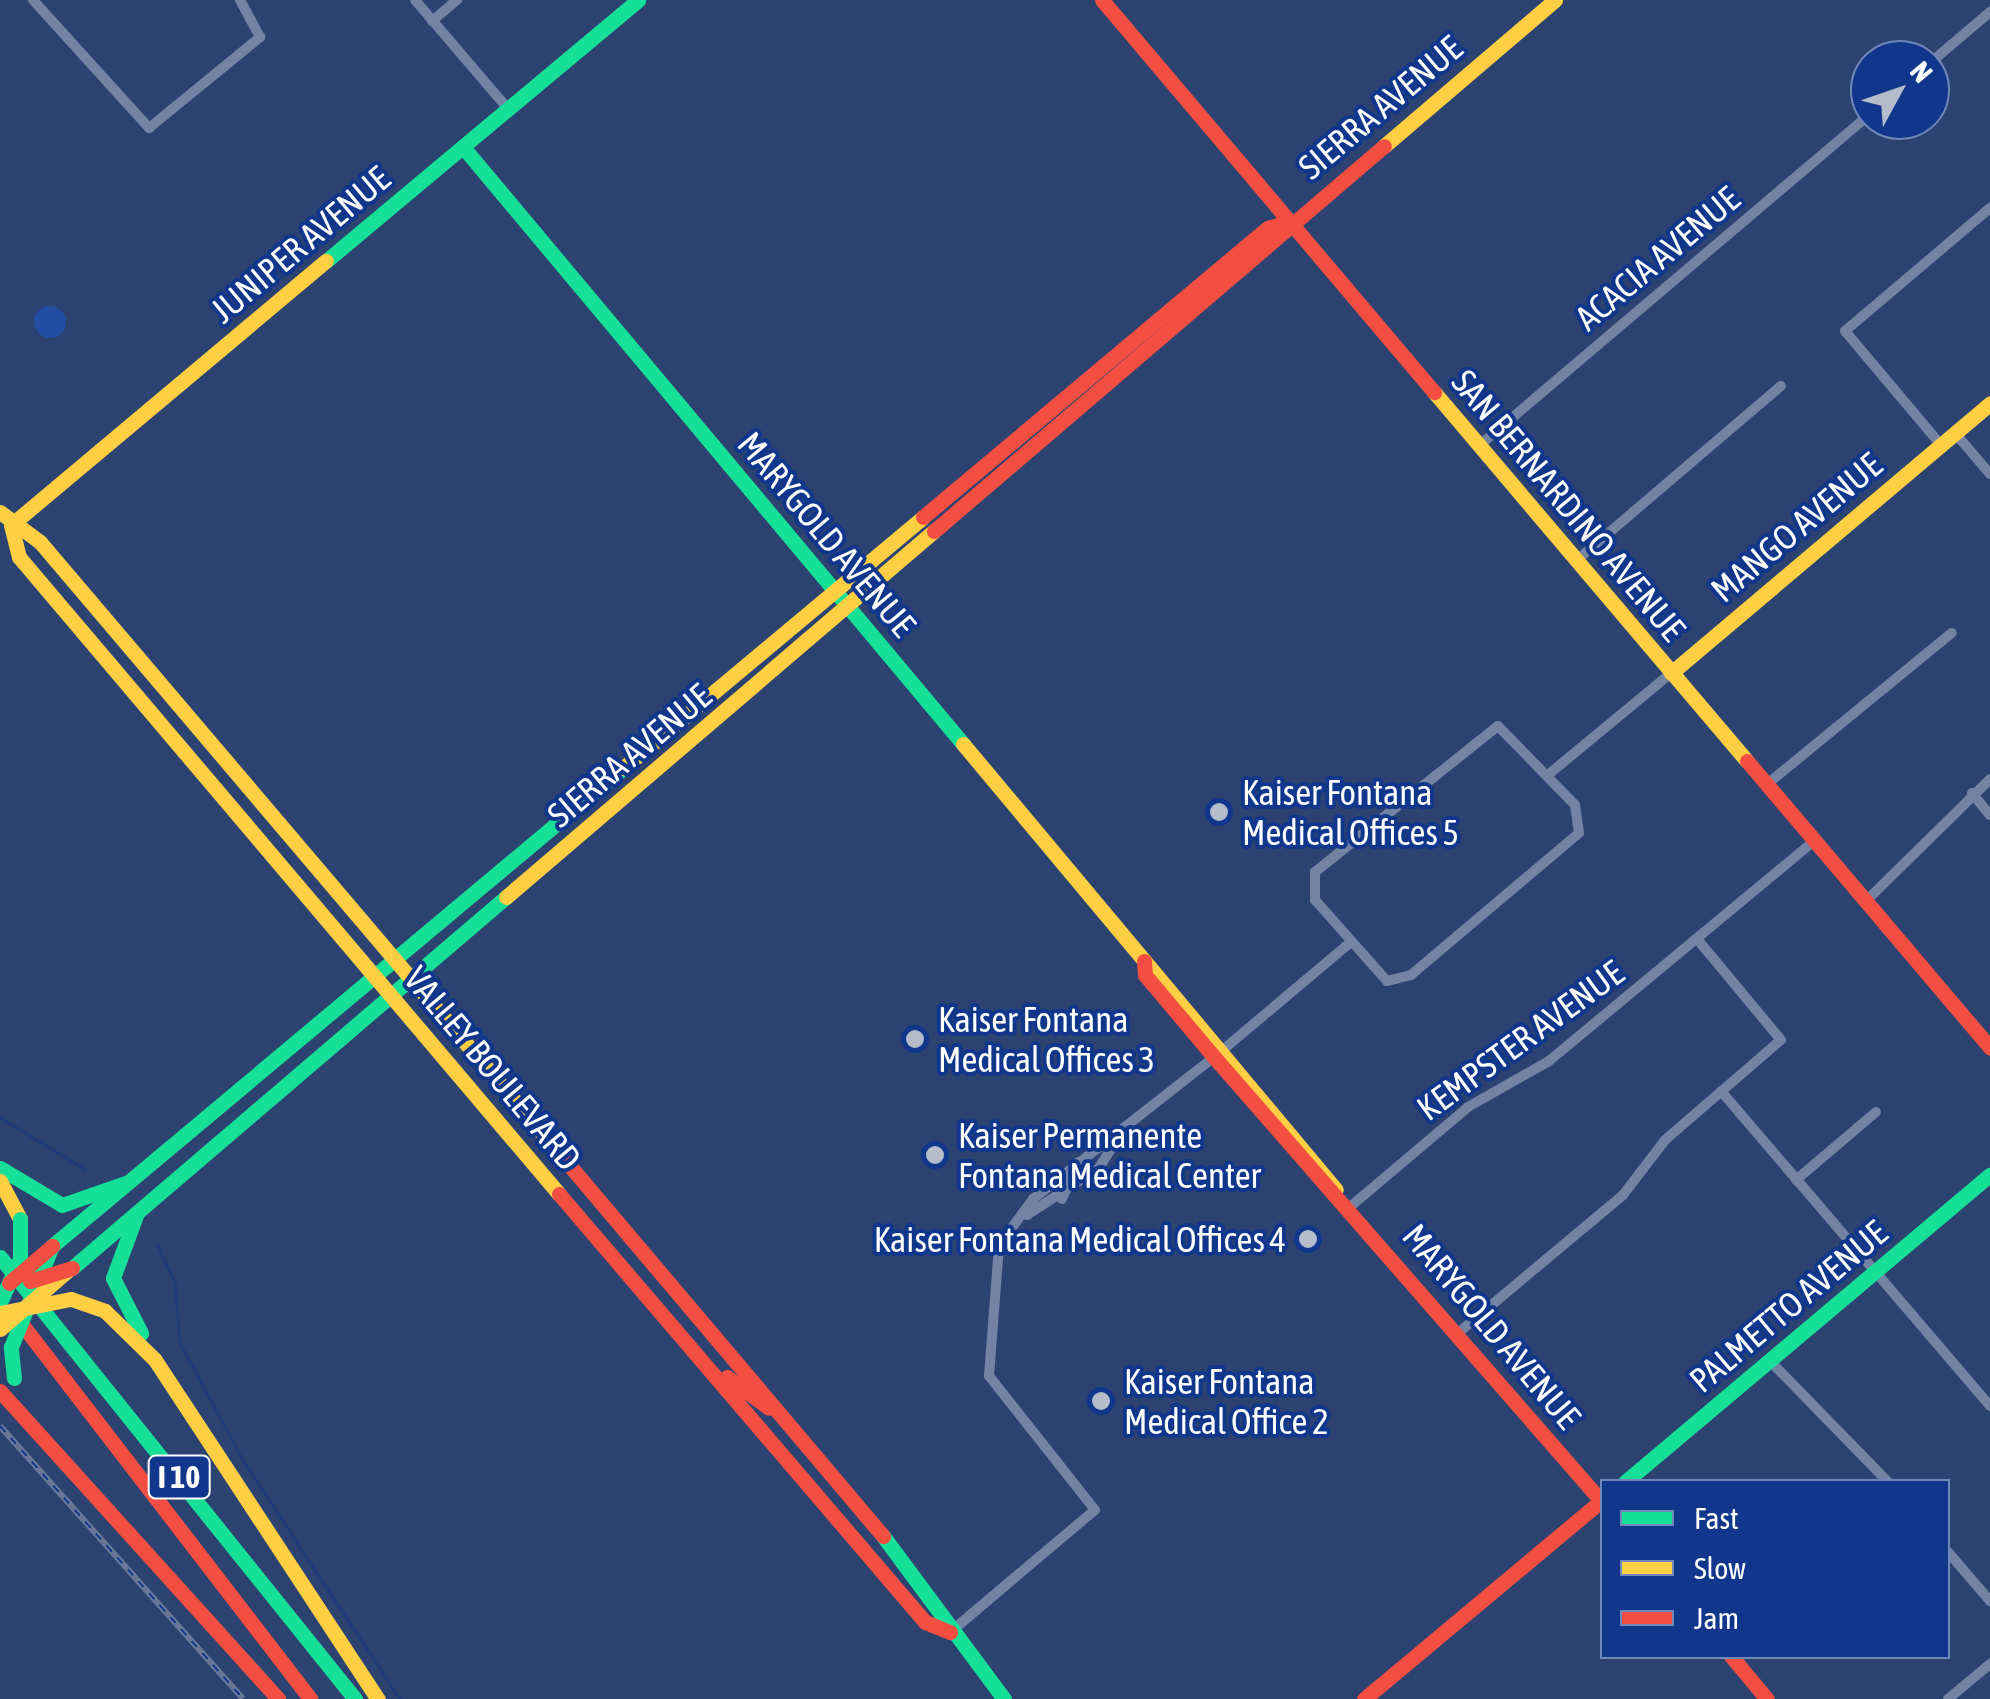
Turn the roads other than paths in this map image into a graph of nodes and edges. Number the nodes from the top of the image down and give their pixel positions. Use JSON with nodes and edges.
{"nodes":[{"id":1,"x":33,"y":0,"type":"edge"},
{"id":2,"x":240,"y":0,"type":"edge"},
{"id":3,"x":415,"y":0,"type":"edge"},
{"id":4,"x":456,"y":0,"type":"edge"},
{"id":5,"x":638,"y":0,"type":"edge"},
{"id":6,"x":1102,"y":0,"type":"edge"},
{"id":7,"x":1555,"y":0,"type":"edge"},
{"id":8,"x":1990,"y":12,"type":"edge"},
{"id":9,"x":432,"y":20,"type":"junction"},
{"id":10,"x":1950,"y":46,"type":"edge"},
{"id":11,"x":509,"y":110,"type":"junction"},
{"id":12,"x":1850,"y":131,"type":"edge"},
{"id":13,"x":464,"y":147,"type":"junction"},
{"id":14,"x":1990,"y":208,"type":"edge"},
{"id":15,"x":1290,"y":222,"type":"junction"},
{"id":16,"x":1113,"y":359,"type":"junction"},
{"id":17,"x":1782,"y":386,"type":"dead end"},
{"id":18,"x":1990,"y":403,"type":"edge"},
{"id":19,"x":1955,"y":433,"type":"junction"},
{"id":20,"x":1046,"y":441,"type":"junction"},
{"id":21,"x":1480,"y":445,"type":"junction"},
{"id":22,"x":1941,"y":445,"type":"junction"},
{"id":23,"x":1990,"y":474,"type":"edge"},
{"id":24,"x":0,"y":512,"type":"edge"},
{"id":25,"x":6,"y":530,"type":"edge"},
{"id":26,"x":1577,"y":560,"type":"junction"},
{"id":27,"x":838,"y":592,"type":"junction"},
{"id":28,"x":850,"y":608,"type":"junction"},
{"id":29,"x":1952,"y":633,"type":"dead end"},
{"id":30,"x":1670,"y":672,"type":"junction"},
{"id":31,"x":1550,"y":774,"type":"junction"},
{"id":32,"x":1990,"y":779,"type":"edge"},
{"id":33,"x":1766,"y":785,"type":"junction"},
{"id":34,"x":1972,"y":794,"type":"junction"},
{"id":35,"x":1990,"y":815,"type":"edge"},
{"id":36,"x":1814,"y":841,"type":"junction"},
{"id":37,"x":1865,"y":902,"type":"junction"},
{"id":38,"x":1698,"y":940,"type":"junction"},
{"id":39,"x":1350,"y":942,"type":"junction"},
{"id":40,"x":393,"y":963,"type":"junction"},
{"id":41,"x":377,"y":976,"type":"junction"},
{"id":42,"x":408,"y":981,"type":"junction"},
{"id":43,"x":393,"y":996,"type":"junction"},
{"id":44,"x":1990,"y":1048,"type":"edge"},
{"id":45,"x":1219,"y":1052,"type":"junction"},
{"id":46,"x":1721,"y":1091,"type":"junction"},
{"id":47,"x":1876,"y":1112,"type":"dead end"},
{"id":48,"x":1120,"y":1135,"type":"junction"},
{"id":49,"x":1078,"y":1161,"type":"junction"},
{"id":50,"x":0,"y":1168,"type":"edge"},
{"id":51,"x":1990,"y":1175,"type":"edge"},
{"id":52,"x":1796,"y":1180,"type":"junction"},
{"id":53,"x":0,"y":1181,"type":"edge"},
{"id":54,"x":128,"y":1182,"type":"junction"},
{"id":55,"x":1336,"y":1190,"type":"junction"},
{"id":56,"x":1062,"y":1199,"type":"junction"},
{"id":57,"x":1351,"y":1206,"type":"junction"},
{"id":58,"x":138,"y":1214,"type":"junction"},
{"id":59,"x":1027,"y":1215,"type":"junction"},
{"id":60,"x":52,"y":1246,"type":"junction"},
{"id":61,"x":0,"y":1257,"type":"edge"},
{"id":62,"x":72,"y":1268,"type":"junction"},
{"id":63,"x":1880,"y":1268,"type":"junction"},
{"id":64,"x":34,"y":1281,"type":"junction"},
{"id":65,"x":1,"y":1292,"type":"edge"},
{"id":66,"x":26,"y":1306,"type":"junction"},
{"id":67,"x":0,"y":1312,"type":"edge"},
{"id":68,"x":0,"y":1329,"type":"edge"},
{"id":69,"x":1458,"y":1332,"type":"junction"},
{"id":70,"x":155,"y":1360,"type":"junction"},
{"id":71,"x":1770,"y":1361,"type":"junction"},
{"id":72,"x":711,"y":1372,"type":"junction"},
{"id":73,"x":0,"y":1392,"type":"edge"},
{"id":74,"x":1990,"y":1406,"type":"edge"},
{"id":75,"x":781,"y":1415,"type":"junction"},
{"id":76,"x":38,"y":1426,"type":"junction"},
{"id":77,"x":1629,"y":1479,"type":"edge"},
{"id":78,"x":1885,"y":1479,"type":"edge"},
{"id":79,"x":1600,"y":1499,"type":"edge"},
{"id":80,"x":1600,"y":1503,"type":"edge"},
{"id":81,"x":1950,"y":1554,"type":"edge"},
{"id":82,"x":1990,"y":1601,"type":"edge"},
{"id":83,"x":950,"y":1632,"type":"junction"},
{"id":84,"x":1734,"y":1659,"type":"edge"},
{"id":85,"x":1990,"y":1664,"type":"edge"},
{"id":86,"x":278,"y":1699,"type":"edge"},
{"id":87,"x":310,"y":1699,"type":"edge"},
{"id":88,"x":356,"y":1699,"type":"edge"},
{"id":89,"x":378,"y":1699,"type":"edge"},
{"id":90,"x":1004,"y":1699,"type":"edge"},
{"id":91,"x":1364,"y":1699,"type":"edge"},
{"id":92,"x":1767,"y":1699,"type":"edge"},
{"id":93,"x":1948,"y":1699,"type":"edge"}],
"edges":[{"from":1,"to":2,"type":"street"},
{"from":3,"to":9,"type":"street"},
{"from":4,"to":9,"type":"street"},
{"from":5,"to":11,"type":"main road","name":"JUNIPER AVENUE"},
{"from":6,"to":15,"type":"main road","name":"SAN BERNARDINO AVENUE"},
{"from":7,"to":15,"type":"main road","name":"SIERRA AVENUE"},
{"from":8,"to":10,"type":"street"},
{"from":9,"to":11,"type":"street"},
{"from":11,"to":13,"type":"main road","name":"JUNIPER AVENUE"},
{"from":12,"to":21,"type":"street","name":"ACACIA AVENUE"},
{"from":13,"to":25,"type":"main road","name":"JUNIPER AVENUE"},
{"from":13,"to":27,"type":"main road","name":"MARYGOLD AVENUE"},
{"from":14,"to":22,"type":"street"},
{"from":15,"to":16,"type":"main road","name":"SIERRA AVENUE"},
{"from":15,"to":20,"type":"main road","name":"SIERRA AVENUE"},
{"from":15,"to":21,"type":"main road","name":"SAN BERNARDINO AVENUE"},
{"from":16,"to":20,"type":"main road"},
{"from":16,"to":27,"type":"main road","name":"SIERRA AVENUE"},
{"from":17,"to":26,"type":"street"},
{"from":18,"to":19,"type":"main road","name":"MANGO AVENUE"},
{"from":19,"to":22,"type":"main road","name":"MANGO AVENUE"},
{"from":19,"to":23,"type":"street"},
{"from":20,"to":28,"type":"main road","name":"SIERRA AVENUE"},
{"from":21,"to":26,"type":"main road","name":"SAN BERNARDINO AVENUE"},
{"from":22,"to":30,"type":"main road","name":"MANGO AVENUE"},
{"from":24,"to":25,"type":"main road","name":"VALLEY BOULEVARD"},
{"from":25,"to":40,"type":"main road","name":"VALLEY BOULEVARD"},
{"from":25,"to":41,"type":"main road","name":"VALLEY BOULEVARD"},
{"from":26,"to":30,"type":"main road","name":"SAN BERNARDINO AVENUE"},
{"from":27,"to":28,"type":"main road","name":"MARYGOLD AVENUE"},
{"from":27,"to":40,"type":"main road","name":"SIERRA AVENUE"},
{"from":28,"to":42,"type":"main road","name":"SIERRA AVENUE"},
{"from":28,"to":45,"type":"main road","name":"MARYGOLD AVENUE"},
{"from":29,"to":33,"type":"street"},
{"from":30,"to":31,"type":"street","name":"MANGO AVENUE"},
{"from":30,"to":33,"type":"main road","name":"SAN BERNARDINO AVENUE"},
{"from":31,"to":39,"type":"street"},
{"from":31,"to":39,"type":"street"},
{"from":32,"to":34,"type":"street"},
{"from":33,"to":36,"type":"main road","name":"SAN BERNARDINO AVENUE"},
{"from":34,"to":35,"type":"street"},
{"from":34,"to":37,"type":"street"},
{"from":36,"to":37,"type":"main road","name":"SAN BERNARDINO AVENUE"},
{"from":36,"to":38,"type":"street","name":"KEMPSTER AVENUE"},
{"from":37,"to":44,"type":"main road","name":"SAN BERNARDINO AVENUE"},
{"from":38,"to":46,"type":"street"},
{"from":38,"to":57,"type":"street","name":"KEMPSTER AVENUE"},
{"from":39,"to":45,"type":"street"},
{"from":40,"to":41,"type":"main road","name":"SIERRA AVENUE"},
{"from":40,"to":42,"type":"main road","name":"VALLEY BOULEVARD"},
{"from":41,"to":43,"type":"main road","name":"VALLEY BOULEVARD"},
{"from":41,"to":54,"type":"main road","name":"SIERRA AVENUE"},
{"from":42,"to":43,"type":"main road","name":"SIERRA AVENUE"},
{"from":42,"to":75,"type":"main road","name":"VALLEY BOULEVARD"},
{"from":43,"to":58,"type":"main road","name":"SIERRA AVENUE"},
{"from":43,"to":72,"type":"main road","name":"VALLEY BOULEVARD"},
{"from":45,"to":48,"type":"street"},
{"from":45,"to":55,"type":"main road","name":"MARYGOLD AVENUE"},
{"from":45,"to":55,"type":"main road","name":"MARYGOLD AVENUE"},
{"from":46,"to":52,"type":"street"},
{"from":46,"to":69,"type":"street"},
{"from":47,"to":52,"type":"street"},
{"from":48,"to":49,"type":"street"},
{"from":48,"to":56,"type":"street"},
{"from":49,"to":56,"type":"street"},
{"from":49,"to":59,"type":"street"},
{"from":50,"to":54,"type":"main road"},
{"from":51,"to":63,"type":"main road","name":"PALMETTO AVENUE"},
{"from":52,"to":63,"type":"street"},
{"from":53,"to":65,"type":"main road","bridge":true},
{"from":54,"to":60,"type":"main road","name":"SIERRA AVENUE"},
{"from":55,"to":57,"type":"main road","name":"MARYGOLD AVENUE"},
{"from":56,"to":59,"type":"street"},
{"from":57,"to":69,"type":"main road","name":"MARYGOLD AVENUE"},
{"from":58,"to":62,"type":"main road","name":"SIERRA AVENUE"},
{"from":58,"to":70,"type":"main road"},
{"from":59,"to":83,"type":"street"},
{"from":60,"to":64,"type":"main road","bridge":true},
{"from":60,"to":65,"type":"main road","name":"SIERRA AVENUE","bridge":true},
{"from":61,"to":88,"type":"main road","number":"I 10"},
{"from":62,"to":64,"type":"main road","bridge":true},
{"from":62,"to":66,"type":"main road","name":"SIERRA AVENUE","bridge":true},
{"from":63,"to":71,"type":"main road","name":"PALMETTO AVENUE"},
{"from":63,"to":74,"type":"street"},
{"from":64,"to":65,"type":"main road","bridge":true},
{"from":64,"to":66,"type":"main road","bridge":true},
{"from":65,"to":87,"type":"main road","number":"I 10"},
{"from":66,"to":67,"type":"main road","bridge":true},
{"from":66,"to":68,"type":"main road","name":"SIERRA AVENUE","bridge":true},
{"from":66,"to":70,"type":"main road","bridge":true},
{"from":66,"to":76,"type":"main road","bridge":true},
{"from":69,"to":79,"type":"main road","name":"MARYGOLD AVENUE"},
{"from":70,"to":89,"type":"main road"},
{"from":71,"to":77,"type":"main road","name":"PALMETTO AVENUE"},
{"from":71,"to":78,"type":"street"},
{"from":72,"to":75,"type":"main road"},
{"from":72,"to":83,"type":"main road","name":"VALLEY BOULEVARD"},
{"from":73,"to":76,"type":"main road"},
{"from":75,"to":83,"type":"main road","name":"VALLEY BOULEVARD"},
{"from":76,"to":86,"type":"main road"},
{"from":80,"to":91,"type":"main road"},
{"from":81,"to":82,"type":"street"},
{"from":83,"to":90,"type":"main road","name":"VALLEY BOULEVARD"},
{"from":84,"to":92,"type":"main road"},
{"from":85,"to":93,"type":"street"}]}
